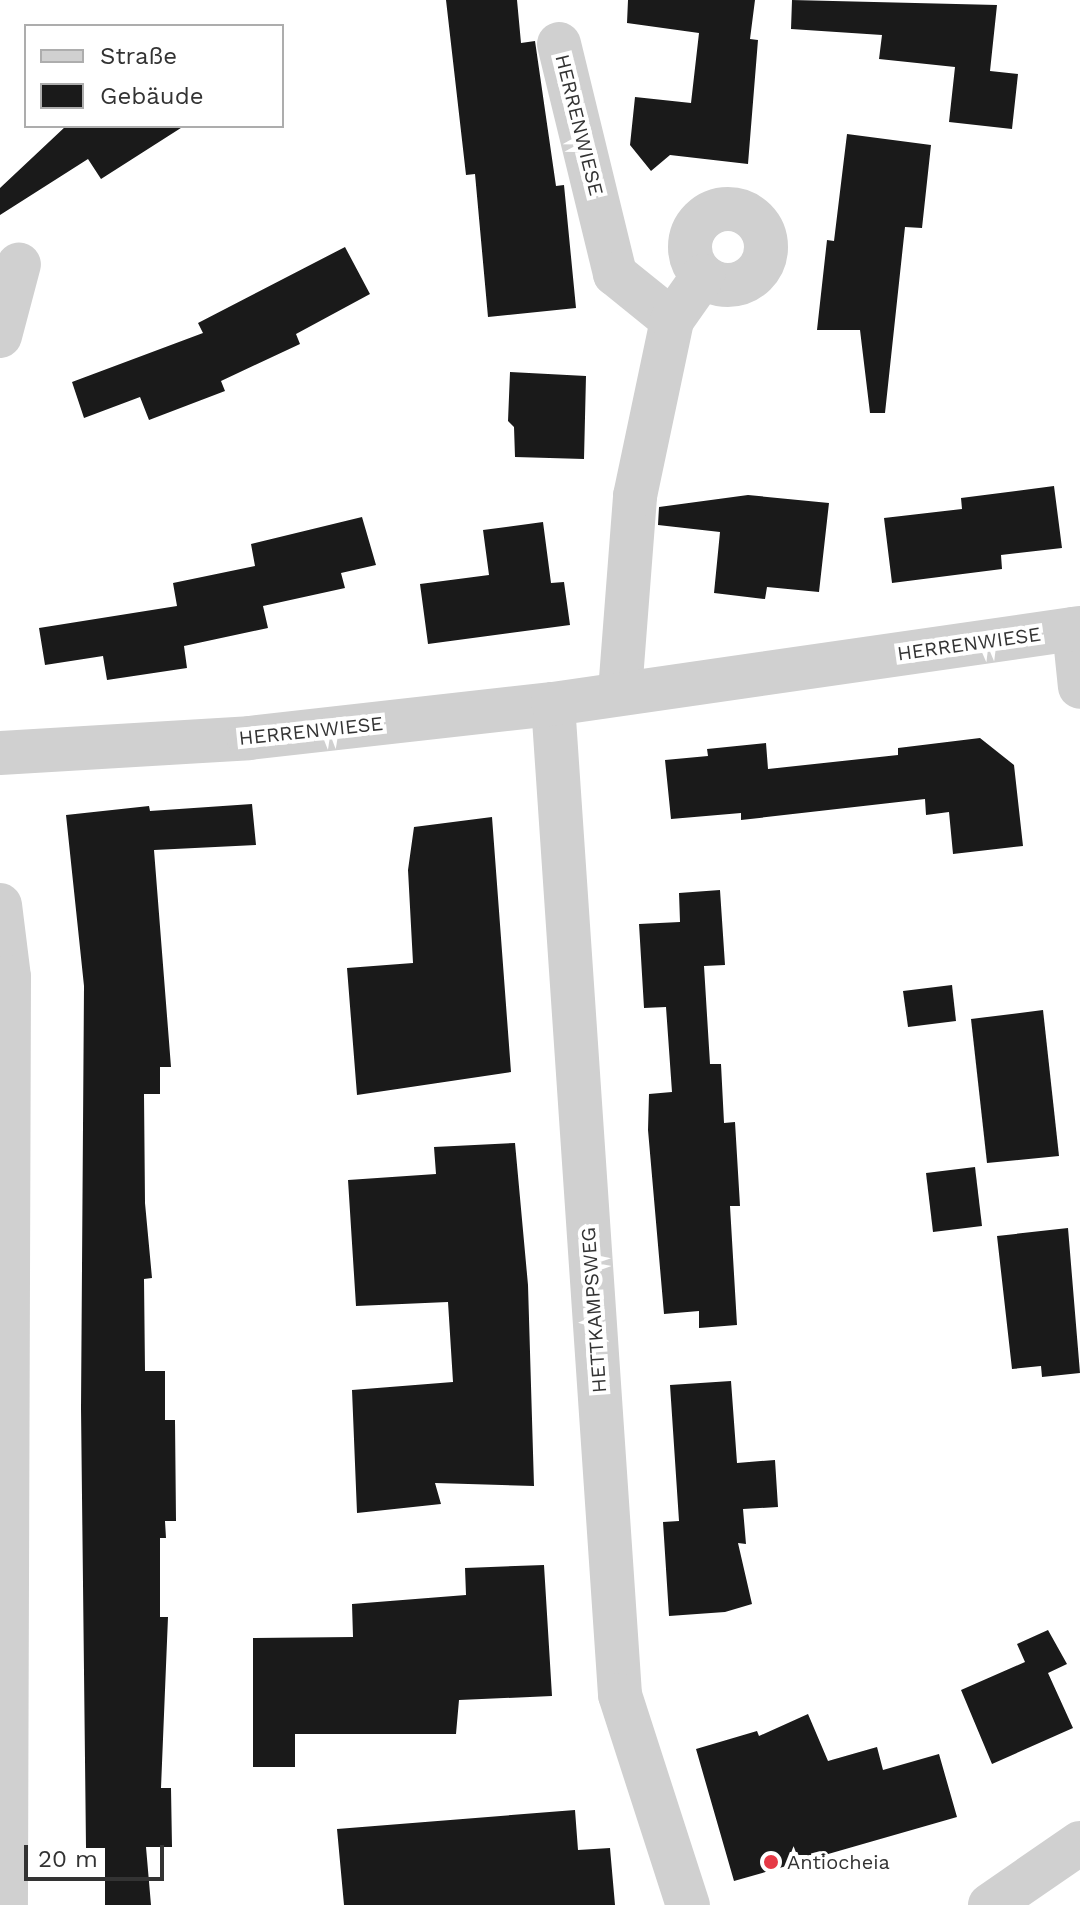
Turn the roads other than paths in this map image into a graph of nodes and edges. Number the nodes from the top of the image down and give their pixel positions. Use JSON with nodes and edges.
{"nodes":[{"id":1,"x":559,"y":44,"type":"dead end"},
{"id":2,"x":19,"y":264,"type":"dead end"},
{"id":3,"x":703,"y":276,"type":"dead end"},
{"id":4,"x":672,"y":320,"type":"junction"},
{"id":5,"x":0,"y":336,"type":"edge"},
{"id":6,"x":1077,"y":629,"type":"edge"},
{"id":7,"x":1080,"y":687,"type":"edge"},
{"id":8,"x":620,"y":692,"type":"junction"},
{"id":9,"x":553,"y":704,"type":"junction"},
{"id":10,"x":0,"y":753,"type":"edge"},
{"id":11,"x":0,"y":905,"type":"edge"},
{"id":12,"x":1080,"y":1843,"type":"edge"},
{"id":13,"x":6,"y":1905,"type":"edge"},
{"id":14,"x":688,"y":1905,"type":"edge"},
{"id":15,"x":990,"y":1905,"type":"edge"}],
"edges":[{"from":1,"to":4,"type":"street","name":"HERRENWIESE"},
{"from":2,"to":5,"type":"street"},
{"from":3,"to":4,"type":"street"},
{"from":4,"to":8,"type":"street"},
{"from":6,"to":7,"type":"street"},
{"from":6,"to":8,"type":"street","name":"HERRENWIESE"},
{"from":8,"to":9,"type":"street","name":"HERRENWIESE"},
{"from":9,"to":10,"type":"street","name":"HERRENWIESE"},
{"from":9,"to":14,"type":"street","name":"HETTKAMPSWEG"},
{"from":11,"to":13,"type":"street"},
{"from":12,"to":15,"type":"street"}]}
